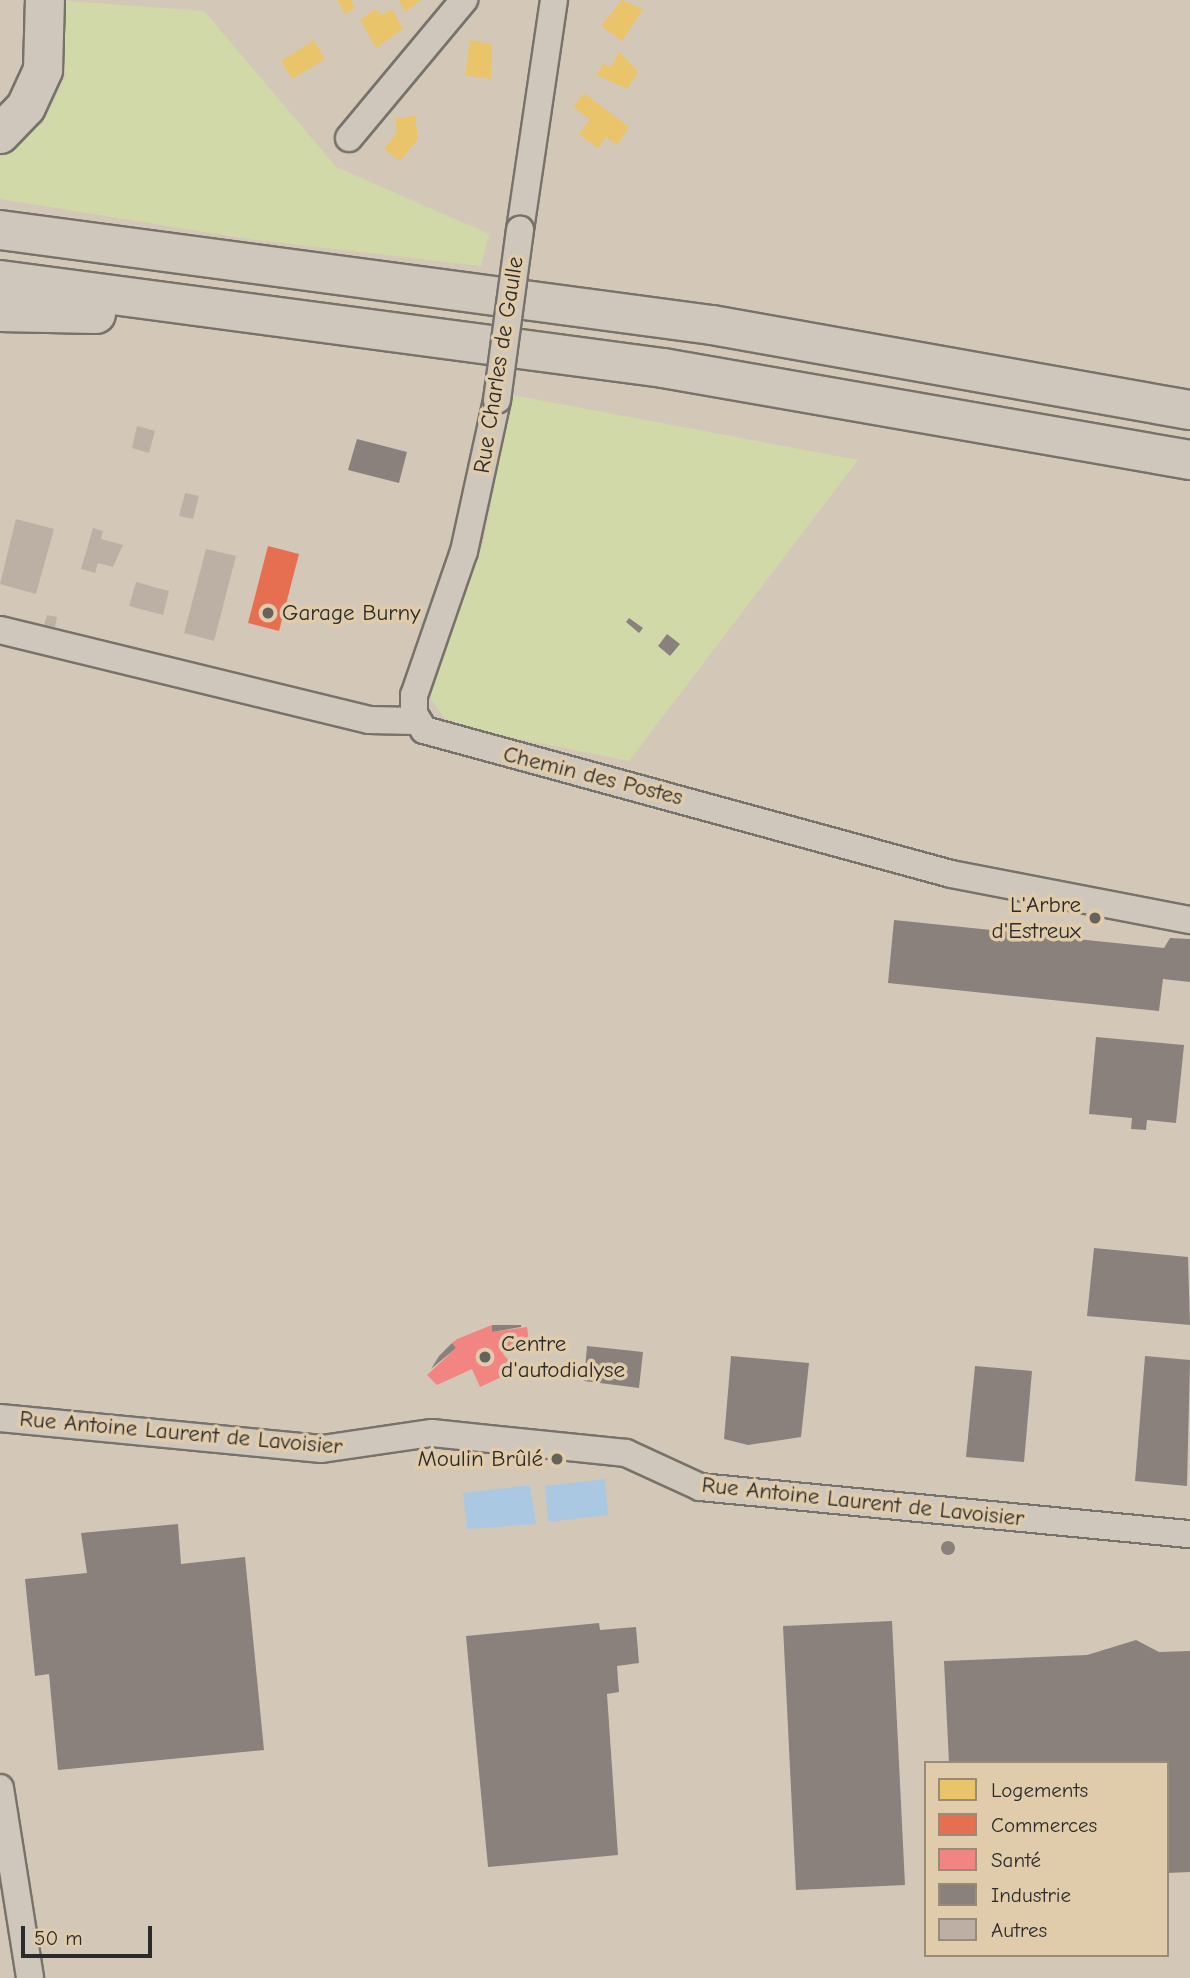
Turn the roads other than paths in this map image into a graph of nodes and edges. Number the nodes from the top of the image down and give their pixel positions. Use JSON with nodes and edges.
{"nodes":[{"id":1,"x":45,"y":0,"type":"edge"},
{"id":2,"x":464,"y":0,"type":"edge"},
{"id":3,"x":554,"y":0,"type":"edge"},
{"id":4,"x":0,"y":134,"type":"edge"},
{"id":5,"x":349,"y":138,"type":"dead end"},
{"id":6,"x":0,"y":209,"type":"edge"},
{"id":7,"x":0,"y":230,"type":"edge"},
{"id":8,"x":288,"y":265,"type":"junction"},
{"id":9,"x":0,"y":280,"type":"edge"},
{"id":10,"x":0,"y":312,"type":"edge"},
{"id":11,"x":456,"y":338,"type":"junction"},
{"id":12,"x":1190,"y":410,"type":"edge"},
{"id":13,"x":1190,"y":460,"type":"edge"},
{"id":14,"x":0,"y":631,"type":"edge"},
{"id":15,"x":416,"y":721,"type":"junction"},
{"id":16,"x":1190,"y":920,"type":"edge"},
{"id":17,"x":0,"y":1418,"type":"edge"},
{"id":18,"x":1190,"y":1534,"type":"edge"},
{"id":19,"x":0,"y":1788,"type":"edge"},
{"id":20,"x":30,"y":1978,"type":"edge"}],
"edges":[{"from":1,"to":4,"type":"highway"},
{"from":2,"to":5,"type":"street"},
{"from":3,"to":15,"type":"street","name":"Rue Charles de Gaulle","bridge":true},
{"from":6,"to":8,"type":"highway"},
{"from":7,"to":8,"type":"highway"},
{"from":8,"to":12,"type":"highway"},
{"from":9,"to":11,"type":"highway"},
{"from":10,"to":11,"type":"highway"},
{"from":11,"to":13,"type":"highway"},
{"from":14,"to":15,"type":"street","name":"Chemin des Postes"},
{"from":15,"to":16,"type":"street","name":"Chemin des Postes"},
{"from":17,"to":18,"type":"street","name":"Rue Antoine Laurent de Lavoisier"},
{"from":19,"to":20,"type":"street"}]}
